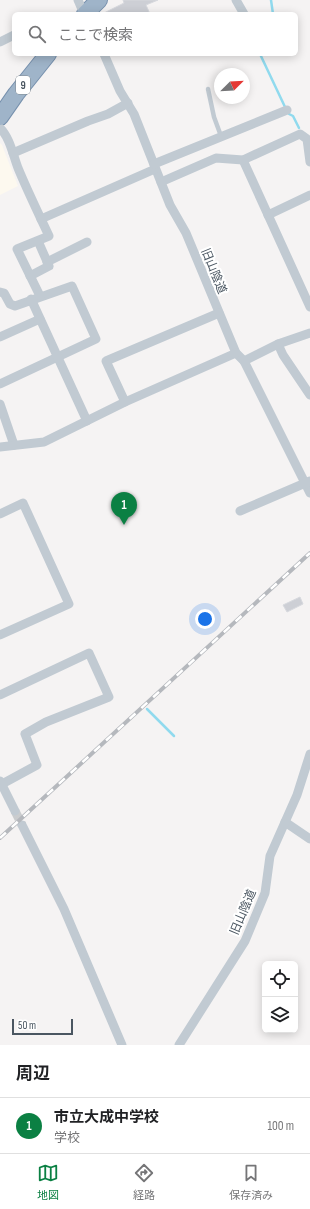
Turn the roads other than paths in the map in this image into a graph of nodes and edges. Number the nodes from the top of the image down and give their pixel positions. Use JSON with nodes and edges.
{"nodes":[{"id":1,"x":78,"y":0,"type":"edge"},
{"id":2,"x":99,"y":0,"type":"edge"},
{"id":3,"x":236,"y":0,"type":"edge"},
{"id":4,"x":83,"y":12,"type":"edge"},
{"id":5,"x":86,"y":12,"type":"edge"},
{"id":6,"x":243,"y":12,"type":"edge"},
{"id":7,"x":12,"y":37,"type":"edge"},
{"id":8,"x":0,"y":42,"type":"edge"},
{"id":9,"x":46,"y":56,"type":"edge"},
{"id":10,"x":105,"y":56,"type":"edge"},
{"id":11,"x":208,"y":89,"type":"dead end"},
{"id":12,"x":128,"y":103,"type":"junction"},
{"id":13,"x":287,"y":110,"type":"dead end"},
{"id":14,"x":0,"y":117,"type":"edge"},
{"id":15,"x":0,"y":128,"type":"edge"},
{"id":16,"x":221,"y":136,"type":"junction"},
{"id":17,"x":13,"y":153,"type":"junction"},
{"id":18,"x":243,"y":160,"type":"junction"},
{"id":19,"x":310,"y":162,"type":"edge"},
{"id":20,"x":155,"y":166,"type":"junction"},
{"id":21,"x":161,"y":182,"type":"junction"},
{"id":22,"x":310,"y":195,"type":"edge"},
{"id":23,"x":268,"y":214,"type":"junction"},
{"id":24,"x":41,"y":219,"type":"junction"},
{"id":25,"x":38,"y":241,"type":"junction"},
{"id":26,"x":87,"y":242,"type":"dead end"},
{"id":27,"x":47,"y":262,"type":"junction"},
{"id":28,"x":30,"y":276,"type":"junction"},
{"id":29,"x":0,"y":292,"type":"edge"},
{"id":30,"x":36,"y":298,"type":"junction"},
{"id":31,"x":310,"y":308,"type":"edge"},
{"id":32,"x":219,"y":312,"type":"junction"},
{"id":33,"x":40,"y":319,"type":"junction"},
{"id":34,"x":310,"y":333,"type":"edge"},
{"id":35,"x":0,"y":337,"type":"edge"},
{"id":36,"x":278,"y":344,"type":"junction"},
{"id":37,"x":236,"y":353,"type":"junction"},
{"id":38,"x":58,"y":357,"type":"junction"},
{"id":39,"x":244,"y":361,"type":"junction"},
{"id":40,"x":0,"y":384,"type":"edge"},
{"id":41,"x":310,"y":395,"type":"edge"},
{"id":42,"x":125,"y":402,"type":"junction"},
{"id":43,"x":0,"y":404,"type":"edge"},
{"id":44,"x":87,"y":421,"type":"junction"},
{"id":45,"x":14,"y":445,"type":"junction"},
{"id":46,"x":0,"y":447,"type":"edge"},
{"id":47,"x":308,"y":482,"type":"edge"},
{"id":48,"x":310,"y":493,"type":"edge"},
{"id":49,"x":240,"y":511,"type":"dead end"},
{"id":50,"x":0,"y":514,"type":"edge"},
{"id":51,"x":0,"y":635,"type":"edge"},
{"id":52,"x":0,"y":695,"type":"edge"},
{"id":53,"x":310,"y":754,"type":"edge"},
{"id":54,"x":1,"y":782,"type":"edge"},
{"id":55,"x":15,"y":811,"type":"tunnel mouth"},
{"id":56,"x":285,"y":822,"type":"junction"},
{"id":57,"x":22,"y":825,"type":"tunnel mouth"},
{"id":58,"x":310,"y":839,"type":"edge"},
{"id":59,"x":122,"y":1045,"type":"edge"},
{"id":60,"x":179,"y":1045,"type":"edge"}],
"edges":[{"from":1,"to":4,"type":"street"},
{"from":2,"to":5,"type":"highway"},
{"from":3,"to":6,"type":"street"},
{"from":7,"to":8,"type":"street"},
{"from":9,"to":14,"type":"highway","number":"9"},
{"from":10,"to":12,"type":"street","name":"旧山陰道"},
{"from":11,"to":16,"type":"lane"},
{"from":12,"to":17,"type":"street"},
{"from":12,"to":20,"type":"street","name":"旧山陰道"},
{"from":13,"to":16,"type":"street"},
{"from":15,"to":17,"type":"street"},
{"from":16,"to":20,"type":"street"},
{"from":17,"to":24,"type":"street"},
{"from":18,"to":19,"type":"street"},
{"from":18,"to":21,"type":"street"},
{"from":18,"to":23,"type":"street"},
{"from":20,"to":21,"type":"street","name":"旧山陰道"},
{"from":20,"to":24,"type":"street"},
{"from":21,"to":32,"type":"street","name":"旧山陰道"},
{"from":22,"to":23,"type":"street"},
{"from":23,"to":31,"type":"street"},
{"from":24,"to":25,"type":"street"},
{"from":25,"to":27,"type":"street"},
{"from":25,"to":28,"type":"street"},
{"from":26,"to":27,"type":"street"},
{"from":27,"to":28,"type":"street"},
{"from":28,"to":30,"type":"street"},
{"from":29,"to":30,"type":"street"},
{"from":30,"to":33,"type":"street"},
{"from":30,"to":38,"type":"street"},
{"from":32,"to":37,"type":"street","name":"旧山陰道"},
{"from":32,"to":42,"type":"street"},
{"from":33,"to":35,"type":"street"},
{"from":33,"to":38,"type":"street"},
{"from":34,"to":36,"type":"street"},
{"from":36,"to":39,"type":"street"},
{"from":36,"to":41,"type":"street"},
{"from":37,"to":39,"type":"street","name":"旧山陰道"},
{"from":37,"to":42,"type":"street"},
{"from":38,"to":40,"type":"street"},
{"from":38,"to":44,"type":"street"},
{"from":39,"to":47,"type":"street","name":"旧山陰道"},
{"from":42,"to":44,"type":"street"},
{"from":43,"to":45,"type":"street"},
{"from":44,"to":45,"type":"street"},
{"from":45,"to":46,"type":"street"},
{"from":47,"to":48,"type":"street","name":"旧山陰道"},
{"from":47,"to":49,"type":"street"},
{"from":50,"to":51,"type":"street"},
{"from":52,"to":54,"type":"street"},
{"from":53,"to":56,"type":"street","name":"旧山陰道"},
{"from":54,"to":55,"type":"street"},
{"from":56,"to":58,"type":"street"},
{"from":56,"to":60,"type":"street","name":"旧山陰道"},
{"from":57,"to":59,"type":"street"}]}
